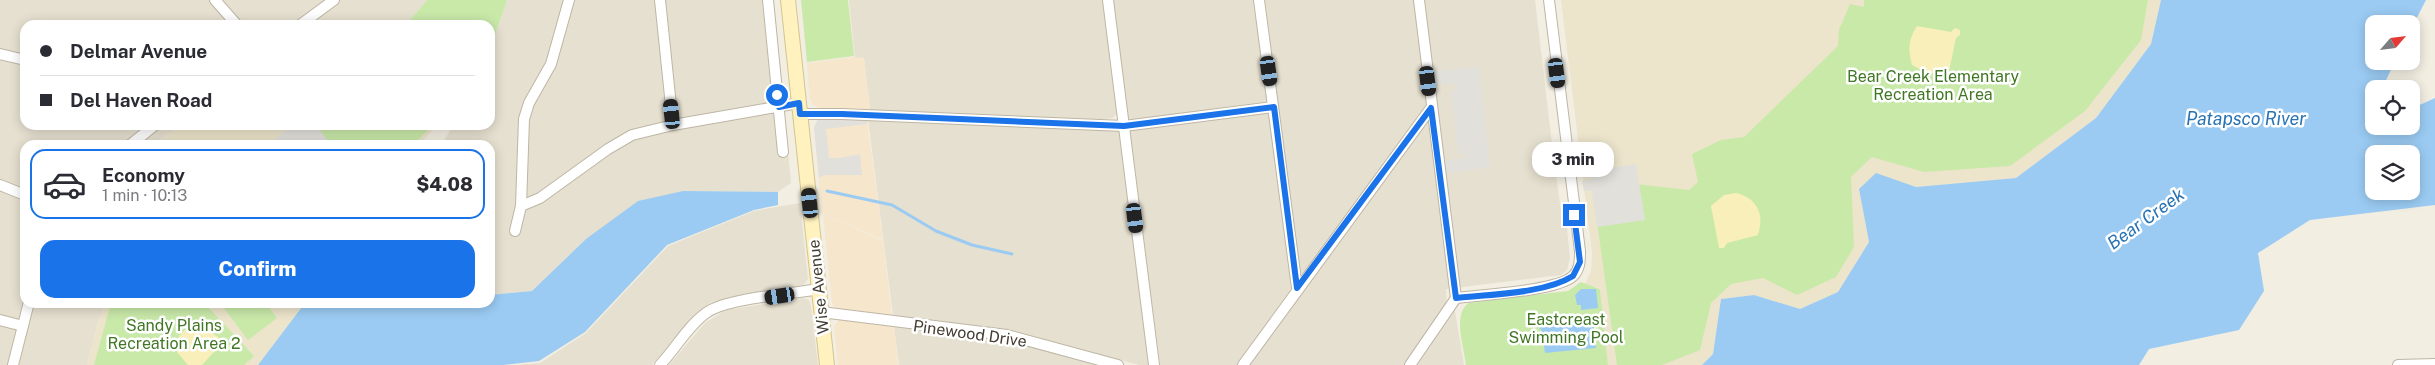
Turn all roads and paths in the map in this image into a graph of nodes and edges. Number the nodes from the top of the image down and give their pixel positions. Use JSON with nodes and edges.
{"nodes":[{"id":1,"x":215,"y":0,"type":"edge"},
{"id":2,"x":334,"y":0,"type":"edge"},
{"id":3,"x":568,"y":0,"type":"edge"},
{"id":4,"x":660,"y":0,"type":"edge"},
{"id":5,"x":768,"y":0,"type":"edge"},
{"id":6,"x":788,"y":0,"type":"edge"},
{"id":7,"x":1108,"y":0,"type":"edge"},
{"id":8,"x":1259,"y":0,"type":"edge"},
{"id":9,"x":1419,"y":0,"type":"edge"},
{"id":10,"x":1548,"y":0,"type":"edge"},
{"id":11,"x":233,"y":20,"type":"edge"},
{"id":12,"x":307,"y":20,"type":"edge"},
{"id":13,"x":0,"y":54,"type":"edge"},
{"id":14,"x":20,"y":59,"type":"edge"},
{"id":15,"x":779,"y":107,"type":"junction"},
{"id":16,"x":1274,"y":107,"type":"junction"},
{"id":17,"x":800,"y":108,"type":"junction"},
{"id":18,"x":1431,"y":108,"type":"junction"},
{"id":19,"x":673,"y":125,"type":"junction"},
{"id":20,"x":1124,"y":126,"type":"junction"},
{"id":21,"x":146,"y":130,"type":"edge"},
{"id":22,"x":135,"y":140,"type":"edge"},
{"id":23,"x":783,"y":152,"type":"dead end"},
{"id":24,"x":0,"y":185,"type":"edge"},
{"id":25,"x":20,"y":193,"type":"edge"},
{"id":26,"x":521,"y":206,"type":"junction"},
{"id":27,"x":515,"y":231,"type":"dead end"},
{"id":28,"x":1297,"y":288,"type":"junction"},
{"id":29,"x":819,"y":290,"type":"junction"},
{"id":30,"x":1456,"y":298,"type":"junction"},
{"id":31,"x":28,"y":308,"type":"edge"},
{"id":32,"x":821,"y":312,"type":"junction"},
{"id":33,"x":0,"y":320,"type":"edge"},
{"id":34,"x":23,"y":326,"type":"junction"},
{"id":35,"x":2435,"y":364,"type":"edge"},
{"id":36,"x":13,"y":365,"type":"edge"},
{"id":37,"x":660,"y":365,"type":"edge"},
{"id":38,"x":827,"y":365,"type":"edge"},
{"id":39,"x":1118,"y":365,"type":"edge"},
{"id":40,"x":1154,"y":365,"type":"edge"},
{"id":41,"x":1243,"y":365,"type":"edge"},
{"id":42,"x":1410,"y":365,"type":"edge"},
{"id":43,"x":2398,"y":365,"type":"edge"}],
"edges":[{"from":1,"to":11,"type":"street"},
{"from":2,"to":12,"type":"street"},
{"from":3,"to":26,"type":"street"},
{"from":4,"to":19,"type":"street"},
{"from":5,"to":15,"type":"street"},
{"from":6,"to":17,"type":"main road","name":"Wise Avenue"},
{"from":7,"to":20,"type":"street"},
{"from":8,"to":16,"type":"street"},
{"from":9,"to":18,"type":"street"},
{"from":10,"to":30,"type":"street"},
{"from":13,"to":14,"type":"street"},
{"from":15,"to":17,"type":"street"},
{"from":15,"to":19,"type":"street"},
{"from":15,"to":23,"type":"street"},
{"from":16,"to":20,"type":"street"},
{"from":16,"to":28,"type":"street"},
{"from":17,"to":20,"type":"street"},
{"from":17,"to":29,"type":"main road","name":"Wise Avenue"},
{"from":18,"to":28,"type":"street"},
{"from":18,"to":30,"type":"street"},
{"from":19,"to":26,"type":"street"},
{"from":20,"to":40,"type":"street"},
{"from":21,"to":22,"type":"street"},
{"from":24,"to":25,"type":"street"},
{"from":26,"to":27,"type":"street"},
{"from":28,"to":41,"type":"street"},
{"from":29,"to":32,"type":"main road","name":"Wise Avenue"},
{"from":29,"to":37,"type":"street"},
{"from":30,"to":42,"type":"street"},
{"from":31,"to":34,"type":"street"},
{"from":32,"to":38,"type":"main road","name":"Wise Avenue"},
{"from":32,"to":39,"type":"street","name":"Pinewood Drive"},
{"from":33,"to":34,"type":"street"},
{"from":34,"to":36,"type":"street"},
{"from":35,"to":43,"type":"street"}]}
